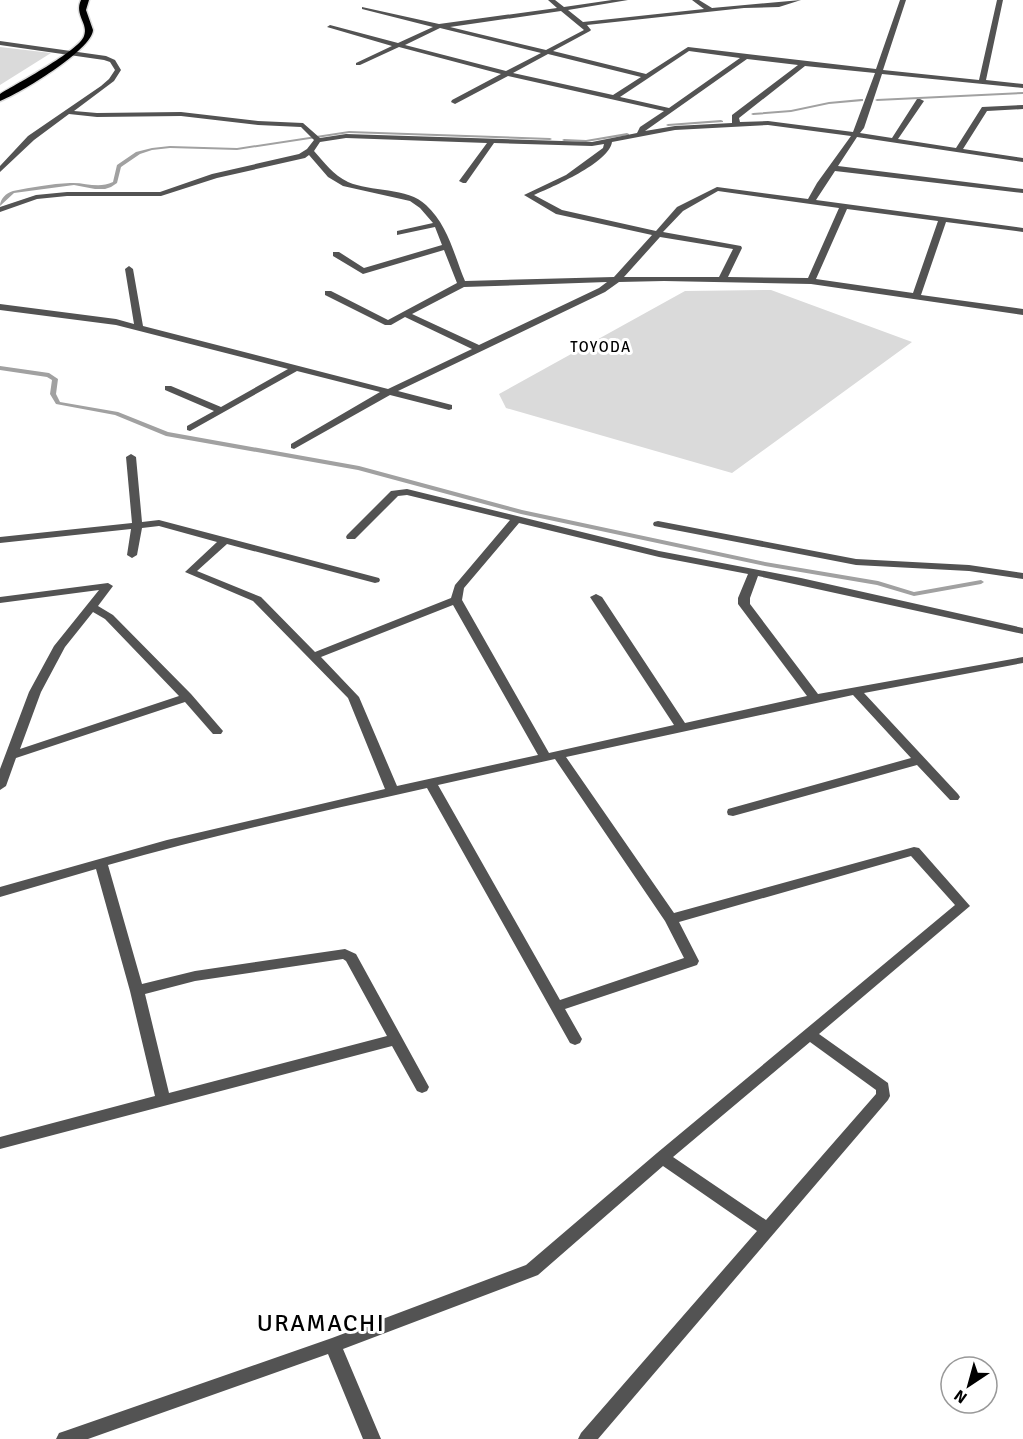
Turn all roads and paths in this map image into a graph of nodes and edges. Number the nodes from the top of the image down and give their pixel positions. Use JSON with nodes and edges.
{"nodes":[{"id":1,"x":85,"y":0,"type":"edge"},
{"id":2,"x":551,"y":0,"type":"edge"},
{"id":3,"x":625,"y":0,"type":"edge"},
{"id":4,"x":695,"y":0,"type":"edge"},
{"id":5,"x":798,"y":0,"type":"edge"},
{"id":6,"x":903,"y":0,"type":"edge"},
{"id":7,"x":1000,"y":0,"type":"edge"},
{"id":8,"x":364,"y":8,"type":"dead end"},
{"id":9,"x":562,"y":9,"type":"junction"},
{"id":10,"x":711,"y":10,"type":"junction"},
{"id":11,"x":582,"y":24,"type":"junction"},
{"id":12,"x":440,"y":26,"type":"junction"},
{"id":13,"x":330,"y":27,"type":"dead end"},
{"id":14,"x":0,"y":43,"type":"edge"},
{"id":15,"x":398,"y":46,"type":"junction"},
{"id":16,"x":71,"y":53,"type":"junction"},
{"id":17,"x":548,"y":53,"type":"junction"},
{"id":18,"x":748,"y":55,"type":"junction"},
{"id":19,"x":358,"y":64,"type":"dead end"},
{"id":20,"x":804,"y":64,"type":"junction"},
{"id":21,"x":878,"y":72,"type":"junction"},
{"id":22,"x":508,"y":74,"type":"junction"},
{"id":23,"x":647,"y":76,"type":"junction"},
{"id":24,"x":982,"y":82,"type":"junction"},
{"id":25,"x":1023,"y":86,"type":"edge"},
{"id":26,"x":0,"y":98,"type":"edge"},
{"id":27,"x":614,"y":98,"type":"junction"},
{"id":28,"x":920,"y":101,"type":"dead end"},
{"id":29,"x":455,"y":102,"type":"dead end"},
{"id":30,"x":1023,"y":106,"type":"edge"},
{"id":31,"x":670,"y":110,"type":"junction"},
{"id":32,"x":68,"y":112,"type":"junction"},
{"id":33,"x":736,"y":123,"type":"junction"},
{"id":34,"x":857,"y":134,"type":"junction"},
{"id":35,"x":641,"y":135,"type":"junction"},
{"id":36,"x":316,"y":138,"type":"junction"},
{"id":37,"x":894,"y":140,"type":"junction"},
{"id":38,"x":492,"y":141,"type":"junction"},
{"id":39,"x":608,"y":142,"type":"junction"},
{"id":40,"x":958,"y":150,"type":"junction"},
{"id":41,"x":310,"y":151,"type":"junction"},
{"id":42,"x":1023,"y":160,"type":"edge"},
{"id":43,"x":833,"y":168,"type":"junction"},
{"id":44,"x":0,"y":170,"type":"edge"},
{"id":45,"x":463,"y":181,"type":"dead end"},
{"id":46,"x":1023,"y":191,"type":"edge"},
{"id":47,"x":811,"y":201,"type":"junction"},
{"id":48,"x":844,"y":206,"type":"junction"},
{"id":49,"x":0,"y":210,"type":"edge"},
{"id":50,"x":943,"y":219,"type":"junction"},
{"id":51,"x":438,"y":224,"type":"junction"},
{"id":52,"x":1023,"y":230,"type":"edge"},
{"id":53,"x":400,"y":233,"type":"dead end"},
{"id":54,"x":658,"y":234,"type":"junction"},
{"id":55,"x":448,"y":246,"type":"junction"},
{"id":56,"x":336,"y":254,"type":"dead end"},
{"id":57,"x":129,"y":269,"type":"dead end"},
{"id":58,"x":723,"y":278,"type":"junction"},
{"id":59,"x":617,"y":279,"type":"junction"},
{"id":60,"x":811,"y":281,"type":"junction"},
{"id":61,"x":462,"y":284,"type":"junction"},
{"id":62,"x":328,"y":293,"type":"dead end"},
{"id":63,"x":916,"y":297,"type":"junction"},
{"id":64,"x":0,"y":307,"type":"edge"},
{"id":65,"x":1023,"y":312,"type":"edge"},
{"id":66,"x":405,"y":315,"type":"junction"},
{"id":67,"x":139,"y":327,"type":"junction"},
{"id":68,"x":480,"y":349,"type":"junction"},
{"id":69,"x":296,"y":368,"type":"junction"},
{"id":70,"x":168,"y":388,"type":"dead end"},
{"id":71,"x":391,"y":392,"type":"junction"},
{"id":72,"x":449,"y":407,"type":"dead end"},
{"id":73,"x":220,"y":410,"type":"junction"},
{"id":74,"x":190,"y":428,"type":"dead end"},
{"id":75,"x":294,"y":446,"type":"dead end"},
{"id":76,"x":131,"y":457,"type":"dead end"},
{"id":77,"x":515,"y":521,"type":"junction"},
{"id":78,"x":658,"y":524,"type":"dead end"},
{"id":79,"x":137,"y":526,"type":"junction"},
{"id":80,"x":351,"y":537,"type":"dead end"},
{"id":81,"x":0,"y":540,"type":"edge"},
{"id":82,"x":224,"y":541,"type":"junction"},
{"id":83,"x":132,"y":555,"type":"dead end"},
{"id":84,"x":754,"y":573,"type":"junction"},
{"id":85,"x":1023,"y":576,"type":"edge"},
{"id":86,"x":375,"y":580,"type":"dead end"},
{"id":87,"x":596,"y":597,"type":"dead end"},
{"id":88,"x":0,"y":600,"type":"edge"},
{"id":89,"x":456,"y":600,"type":"junction"},
{"id":90,"x":92,"y":607,"type":"junction"},
{"id":91,"x":1023,"y":631,"type":"edge"},
{"id":92,"x":314,"y":656,"type":"junction"},
{"id":93,"x":1023,"y":660,"type":"edge"},
{"id":94,"x":855,"y":690,"type":"junction"},
{"id":95,"x":187,"y":698,"type":"junction"},
{"id":96,"x":815,"y":698,"type":"junction"},
{"id":97,"x":681,"y":726,"type":"junction"},
{"id":98,"x":217,"y":731,"type":"dead end"},
{"id":99,"x":11,"y":756,"type":"junction"},
{"id":100,"x":552,"y":756,"type":"junction"},
{"id":101,"x":919,"y":760,"type":"junction"},
{"id":102,"x":430,"y":783,"type":"junction"},
{"id":103,"x":0,"y":786,"type":"edge"},
{"id":104,"x":393,"y":792,"type":"junction"},
{"id":105,"x":954,"y":797,"type":"dead end"},
{"id":106,"x":733,"y":812,"type":"dead end"},
{"id":107,"x":101,"y":863,"type":"junction"},
{"id":108,"x":0,"y":892,"type":"edge"},
{"id":109,"x":671,"y":919,"type":"junction"},
{"id":110,"x":137,"y":991,"type":"junction"},
{"id":111,"x":557,"y":1006,"type":"junction"},
{"id":112,"x":810,"y":1035,"type":"junction"},
{"id":113,"x":396,"y":1039,"type":"junction"},
{"id":114,"x":575,"y":1039,"type":"dead end"},
{"id":115,"x":422,"y":1087,"type":"dead end"},
{"id":116,"x":163,"y":1100,"type":"junction"},
{"id":117,"x":0,"y":1143,"type":"edge"},
{"id":118,"x":662,"y":1157,"type":"junction"},
{"id":119,"x":768,"y":1230,"type":"junction"},
{"id":120,"x":333,"y":1345,"type":"junction"},
{"id":121,"x":65,"y":1439,"type":"edge"},
{"id":122,"x":372,"y":1439,"type":"edge"},
{"id":123,"x":587,"y":1439,"type":"edge"}],
"edges":[{"from":1,"to":16,"type":"main road"},
{"from":2,"to":9,"type":"street"},
{"from":3,"to":9,"type":"street"},
{"from":4,"to":10,"type":"street"},
{"from":5,"to":10,"type":"street"},
{"from":6,"to":21,"type":"street"},
{"from":7,"to":24,"type":"street"},
{"from":8,"to":12,"type":"street"},
{"from":9,"to":11,"type":"street"},
{"from":9,"to":12,"type":"street"},
{"from":10,"to":11,"type":"street"},
{"from":11,"to":17,"type":"street"},
{"from":12,"to":15,"type":"street"},
{"from":12,"to":17,"type":"street"},
{"from":13,"to":15,"type":"street"},
{"from":14,"to":16,"type":"street"},
{"from":15,"to":19,"type":"street"},
{"from":15,"to":22,"type":"street"},
{"from":16,"to":26,"type":"main road"},
{"from":16,"to":32,"type":"street"},
{"from":17,"to":22,"type":"street"},
{"from":17,"to":23,"type":"street"},
{"from":18,"to":20,"type":"street"},
{"from":18,"to":23,"type":"street"},
{"from":18,"to":31,"type":"street"},
{"from":20,"to":21,"type":"street"},
{"from":20,"to":33,"type":"street"},
{"from":21,"to":24,"type":"street"},
{"from":21,"to":34,"type":"street"},
{"from":22,"to":27,"type":"street"},
{"from":22,"to":29,"type":"street"},
{"from":23,"to":27,"type":"street"},
{"from":24,"to":25,"type":"street"},
{"from":27,"to":31,"type":"street"},
{"from":28,"to":37,"type":"street"},
{"from":30,"to":40,"type":"street"},
{"from":31,"to":35,"type":"street"},
{"from":32,"to":36,"type":"street"},
{"from":32,"to":44,"type":"street"},
{"from":33,"to":34,"type":"street"},
{"from":33,"to":35,"type":"street"},
{"from":34,"to":37,"type":"street"},
{"from":34,"to":43,"type":"street"},
{"from":35,"to":39,"type":"street"},
{"from":36,"to":38,"type":"street"},
{"from":36,"to":41,"type":"street"},
{"from":37,"to":40,"type":"street"},
{"from":38,"to":39,"type":"street"},
{"from":38,"to":45,"type":"street"},
{"from":39,"to":54,"type":"street"},
{"from":40,"to":42,"type":"street"},
{"from":41,"to":49,"type":"street"},
{"from":41,"to":51,"type":"street"},
{"from":43,"to":46,"type":"street"},
{"from":43,"to":47,"type":"street"},
{"from":47,"to":48,"type":"street"},
{"from":47,"to":54,"type":"street"},
{"from":48,"to":50,"type":"street"},
{"from":48,"to":60,"type":"street"},
{"from":50,"to":52,"type":"street"},
{"from":50,"to":63,"type":"street"},
{"from":51,"to":53,"type":"street"},
{"from":51,"to":55,"type":"street"},
{"from":54,"to":58,"type":"street"},
{"from":54,"to":59,"type":"street"},
{"from":55,"to":56,"type":"street"},
{"from":55,"to":61,"type":"street"},
{"from":57,"to":67,"type":"street"},
{"from":58,"to":59,"type":"street"},
{"from":58,"to":60,"type":"street"},
{"from":59,"to":61,"type":"street"},
{"from":59,"to":68,"type":"street"},
{"from":60,"to":63,"type":"street"},
{"from":61,"to":66,"type":"street"},
{"from":62,"to":66,"type":"street"},
{"from":63,"to":65,"type":"street"},
{"from":64,"to":67,"type":"street"},
{"from":66,"to":68,"type":"street"},
{"from":67,"to":69,"type":"street"},
{"from":68,"to":71,"type":"street"},
{"from":69,"to":71,"type":"street"},
{"from":69,"to":73,"type":"street"},
{"from":70,"to":73,"type":"street"},
{"from":71,"to":72,"type":"street"},
{"from":71,"to":75,"type":"street"},
{"from":73,"to":74,"type":"street"},
{"from":76,"to":79,"type":"street"},
{"from":77,"to":80,"type":"street"},
{"from":77,"to":84,"type":"street"},
{"from":77,"to":89,"type":"street"},
{"from":78,"to":85,"type":"street"},
{"from":79,"to":81,"type":"street"},
{"from":79,"to":82,"type":"street"},
{"from":79,"to":83,"type":"street"},
{"from":82,"to":86,"type":"street"},
{"from":82,"to":92,"type":"street"},
{"from":84,"to":91,"type":"street"},
{"from":84,"to":96,"type":"street"},
{"from":87,"to":97,"type":"street"},
{"from":88,"to":90,"type":"street"},
{"from":89,"to":92,"type":"street"},
{"from":89,"to":100,"type":"street"},
{"from":90,"to":95,"type":"street"},
{"from":90,"to":99,"type":"street"},
{"from":92,"to":104,"type":"street"},
{"from":93,"to":94,"type":"street"},
{"from":94,"to":96,"type":"street"},
{"from":94,"to":101,"type":"street"},
{"from":95,"to":98,"type":"street"},
{"from":95,"to":99,"type":"street"},
{"from":96,"to":97,"type":"street"},
{"from":97,"to":100,"type":"street"},
{"from":99,"to":103,"type":"street"},
{"from":100,"to":102,"type":"street"},
{"from":100,"to":109,"type":"street"},
{"from":101,"to":105,"type":"street"},
{"from":101,"to":106,"type":"street"},
{"from":102,"to":104,"type":"street"},
{"from":102,"to":111,"type":"street"},
{"from":104,"to":107,"type":"street"},
{"from":107,"to":108,"type":"street"},
{"from":107,"to":110,"type":"street"},
{"from":109,"to":111,"type":"street"},
{"from":109,"to":112,"type":"street"},
{"from":110,"to":113,"type":"street"},
{"from":110,"to":116,"type":"street"},
{"from":111,"to":114,"type":"street"},
{"from":112,"to":118,"type":"street"},
{"from":112,"to":119,"type":"street"},
{"from":113,"to":115,"type":"street"},
{"from":113,"to":116,"type":"street"},
{"from":116,"to":117,"type":"street"},
{"from":118,"to":119,"type":"street"},
{"from":118,"to":120,"type":"street"},
{"from":119,"to":123,"type":"street"},
{"from":120,"to":121,"type":"street"},
{"from":120,"to":122,"type":"street"}]}
